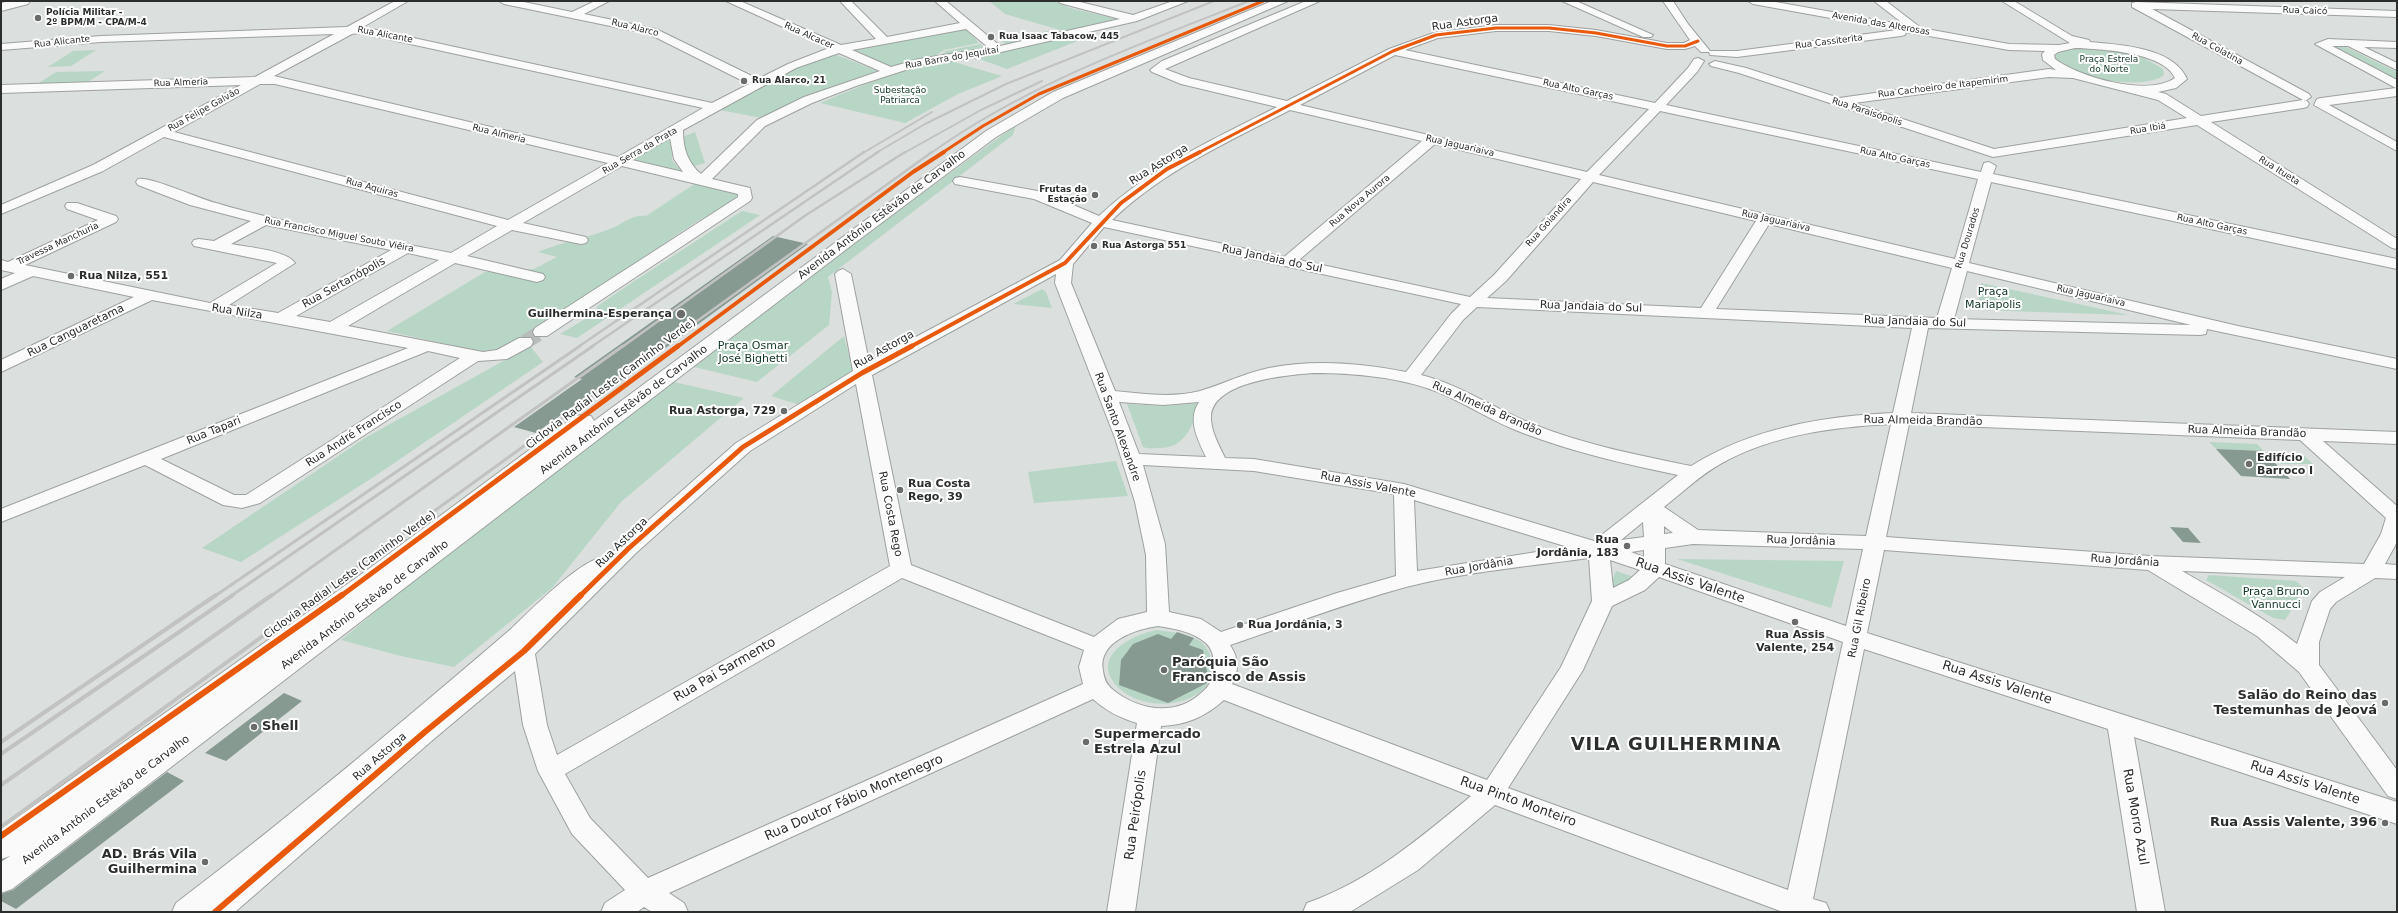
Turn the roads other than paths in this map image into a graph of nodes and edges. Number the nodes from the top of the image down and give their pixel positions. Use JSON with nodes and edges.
{"nodes":[{"id":1,"x":24,"y":1,"type":"edge"},
{"id":2,"x":403,"y":1,"type":"edge"},
{"id":3,"x":504,"y":1,"type":"edge"},
{"id":4,"x":604,"y":1,"type":"edge"},
{"id":5,"x":731,"y":1,"type":"edge"},
{"id":6,"x":845,"y":1,"type":"edge"},
{"id":7,"x":940,"y":1,"type":"edge"},
{"id":8,"x":1064,"y":1,"type":"edge"},
{"id":9,"x":1183,"y":1,"type":"edge"},
{"id":10,"x":1269,"y":1,"type":"edge"},
{"id":11,"x":1282,"y":1,"type":"edge"},
{"id":12,"x":1315,"y":1,"type":"edge"},
{"id":13,"x":1567,"y":1,"type":"edge"},
{"id":14,"x":1668,"y":1,"type":"edge"},
{"id":15,"x":1753,"y":1,"type":"edge"},
{"id":16,"x":1879,"y":1,"type":"edge"},
{"id":17,"x":2007,"y":1,"type":"edge"},
{"id":18,"x":2362,"y":1,"type":"edge"},
{"id":19,"x":2133,"y":3,"type":"edge"},
{"id":20,"x":1,"y":7,"type":"edge"},
{"id":21,"x":2394,"y":9,"type":"edge"},
{"id":22,"x":573,"y":14,"type":"junction"},
{"id":23,"x":1133,"y":19,"type":"junction"},
{"id":24,"x":969,"y":25,"type":"junction"},
{"id":25,"x":1628,"y":26,"type":"junction"},
{"id":26,"x":353,"y":29,"type":"junction"},
{"id":27,"x":1920,"y":31,"type":"junction"},
{"id":28,"x":1600,"y":34,"type":"junction"},
{"id":29,"x":885,"y":40,"type":"junction"},
{"id":30,"x":1698,"y":40,"type":"junction"},
{"id":31,"x":2348,"y":43,"type":"junction"},
{"id":32,"x":2064,"y":44,"type":"junction"},
{"id":33,"x":2397,"y":44,"type":"edge"},
{"id":34,"x":26,"y":46,"type":"junction"},
{"id":35,"x":1667,"y":46,"type":"junction"},
{"id":36,"x":2009,"y":46,"type":"junction"},
{"id":37,"x":1,"y":47,"type":"edge"},
{"id":38,"x":838,"y":49,"type":"junction"},
{"id":39,"x":998,"y":50,"type":"junction"},
{"id":40,"x":1394,"y":51,"type":"junction"},
{"id":41,"x":7,"y":57,"type":"dead end"},
{"id":42,"x":1717,"y":59,"type":"junction"},
{"id":43,"x":1695,"y":62,"type":"junction"},
{"id":44,"x":2051,"y":67,"type":"junction"},
{"id":45,"x":2397,"y":67,"type":"edge"},
{"id":46,"x":888,"y":70,"type":"junction"},
{"id":47,"x":260,"y":80,"type":"junction"},
{"id":48,"x":757,"y":83,"type":"junction"},
{"id":49,"x":2397,"y":84,"type":"edge"},
{"id":50,"x":2171,"y":86,"type":"junction"},
{"id":51,"x":2126,"y":87,"type":"junction"},
{"id":52,"x":1,"y":89,"type":"edge"},
{"id":53,"x":2397,"y":92,"type":"edge"},
{"id":54,"x":2162,"y":97,"type":"junction"},
{"id":55,"x":2304,"y":100,"type":"junction"},
{"id":56,"x":1836,"y":101,"type":"junction"},
{"id":57,"x":2321,"y":104,"type":"junction"},
{"id":58,"x":1289,"y":105,"type":"junction"},
{"id":59,"x":1656,"y":106,"type":"junction"},
{"id":60,"x":714,"y":107,"type":"junction"},
{"id":61,"x":2200,"y":121,"type":"junction"},
{"id":62,"x":677,"y":129,"type":"junction"},
{"id":63,"x":163,"y":132,"type":"junction"},
{"id":64,"x":1433,"y":139,"type":"junction"},
{"id":65,"x":2397,"y":147,"type":"edge"},
{"id":66,"x":1993,"y":153,"type":"junction"},
{"id":67,"x":619,"y":163,"type":"junction"},
{"id":68,"x":1590,"y":176,"type":"junction"},
{"id":69,"x":1986,"y":177,"type":"junction"},
{"id":70,"x":960,"y":181,"type":"dead end"},
{"id":71,"x":143,"y":182,"type":"dead end"},
{"id":72,"x":702,"y":182,"type":"junction"},
{"id":73,"x":72,"y":206,"type":"dead end"},
{"id":74,"x":1,"y":210,"type":"edge"},
{"id":75,"x":1765,"y":218,"type":"junction"},
{"id":76,"x":264,"y":220,"type":"junction"},
{"id":77,"x":1100,"y":222,"type":"junction"},
{"id":78,"x":510,"y":225,"type":"junction"},
{"id":79,"x":581,"y":240,"type":"dead end"},
{"id":80,"x":199,"y":243,"type":"dead end"},
{"id":81,"x":2397,"y":245,"type":"edge"},
{"id":82,"x":217,"y":246,"type":"junction"},
{"id":83,"x":406,"y":248,"type":"junction"},
{"id":84,"x":454,"y":258,"type":"junction"},
{"id":85,"x":1287,"y":262,"type":"junction"},
{"id":86,"x":1066,"y":263,"type":"junction"},
{"id":87,"x":1960,"y":264,"type":"junction"},
{"id":88,"x":2397,"y":264,"type":"edge"},
{"id":89,"x":5,"y":266,"type":"edge"},
{"id":90,"x":31,"y":271,"type":"junction"},
{"id":91,"x":843,"y":274,"type":"dead end"},
{"id":92,"x":537,"y":277,"type":"dead end"},
{"id":93,"x":1,"y":284,"type":"edge"},
{"id":94,"x":150,"y":295,"type":"junction"},
{"id":95,"x":1472,"y":302,"type":"junction"},
{"id":96,"x":213,"y":308,"type":"junction"},
{"id":97,"x":1706,"y":312,"type":"junction"},
{"id":98,"x":281,"y":318,"type":"junction"},
{"id":99,"x":1921,"y":323,"type":"junction"},
{"id":100,"x":1944,"y":324,"type":"junction"},
{"id":101,"x":332,"y":328,"type":"junction"},
{"id":102,"x":2238,"y":331,"type":"junction"},
{"id":103,"x":541,"y":332,"type":"tunnel mouth"},
{"id":104,"x":524,"y":342,"type":"tunnel mouth"},
{"id":105,"x":426,"y":346,"type":"junction"},
{"id":106,"x":474,"y":356,"type":"junction"},
{"id":107,"x":2397,"y":364,"type":"edge"},
{"id":108,"x":1,"y":367,"type":"edge"},
{"id":109,"x":862,"y":373,"type":"junction"},
{"id":110,"x":1410,"y":378,"type":"junction"},
{"id":111,"x":1216,"y":393,"type":"junction"},
{"id":112,"x":1106,"y":395,"type":"junction"},
{"id":113,"x":1901,"y":418,"type":"junction"},
{"id":114,"x":2305,"y":434,"type":"junction"},
{"id":115,"x":2397,"y":438,"type":"edge"},
{"id":116,"x":145,"y":458,"type":"junction"},
{"id":117,"x":1131,"y":459,"type":"junction"},
{"id":118,"x":1218,"y":462,"type":"junction"},
{"id":119,"x":1693,"y":472,"type":"junction"},
{"id":120,"x":1404,"y":490,"type":"junction"},
{"id":121,"x":1653,"y":507,"type":"junction"},
{"id":122,"x":1,"y":516,"type":"edge"},
{"id":123,"x":2397,"y":517,"type":"edge"},
{"id":124,"x":1692,"y":537,"type":"junction"},
{"id":125,"x":1654,"y":541,"type":"junction"},
{"id":126,"x":1874,"y":544,"type":"junction"},
{"id":127,"x":1598,"y":548,"type":"junction"},
{"id":128,"x":2150,"y":563,"type":"junction"},
{"id":129,"x":901,"y":569,"type":"junction"},
{"id":130,"x":1655,"y":569,"type":"junction"},
{"id":131,"x":2371,"y":571,"type":"junction"},
{"id":132,"x":2397,"y":572,"type":"edge"},
{"id":133,"x":1407,"y":580,"type":"junction"},
{"id":134,"x":1603,"y":601,"type":"junction"},
{"id":135,"x":1158,"y":618,"type":"junction"},
{"id":136,"x":1856,"y":638,"type":"junction"},
{"id":137,"x":1218,"y":641,"type":"junction"},
{"id":138,"x":522,"y":642,"type":"junction"},
{"id":139,"x":1098,"y":647,"type":"junction"},
{"id":140,"x":2307,"y":666,"type":"junction"},
{"id":141,"x":1096,"y":688,"type":"junction"},
{"id":142,"x":1220,"y":689,"type":"junction"},
{"id":143,"x":1150,"y":718,"type":"junction"},
{"id":144,"x":2119,"y":722,"type":"junction"},
{"id":145,"x":550,"y":771,"type":"junction"},
{"id":146,"x":2397,"y":789,"type":"edge"},
{"id":147,"x":1492,"y":793,"type":"junction"},
{"id":148,"x":2397,"y":813,"type":"edge"},
{"id":149,"x":1,"y":846,"type":"edge"},
{"id":150,"x":1,"y":880,"type":"edge"},
{"id":151,"x":644,"y":892,"type":"junction"},
{"id":152,"x":1333,"y":909,"type":"edge"},
{"id":153,"x":1804,"y":910,"type":"edge"},
{"id":154,"x":186,"y":912,"type":"edge"},
{"id":155,"x":214,"y":912,"type":"edge"},
{"id":156,"x":615,"y":912,"type":"edge"},
{"id":157,"x":674,"y":912,"type":"edge"},
{"id":158,"x":1121,"y":912,"type":"edge"},
{"id":159,"x":2151,"y":912,"type":"edge"}],
"edges":[{"from":1,"to":20,"type":"main road"},
{"from":2,"to":26,"type":"street","name":"Rua Felipe Galvão"},
{"from":3,"to":22,"type":"street","name":"Rua Alarco"},
{"from":4,"to":22,"type":"street"},
{"from":5,"to":38,"type":"street","name":"Rua Alcacer"},
{"from":6,"to":29,"type":"street"},
{"from":7,"to":24,"type":"street"},
{"from":8,"to":23,"type":"street"},
{"from":9,"to":23,"type":"street","name":"Rua Barra do Jequitaí"},
{"from":10,"to":149,"type":"main road","name":"Avenida Antônio Estêvão de Carvalho"},
{"from":11,"to":150,"type":"main road","name":"Avenida Antônio Estêvão de Carvalho"},
{"from":12,"to":58,"type":"street","name":"Rua Jaguariaiva"},
{"from":13,"to":25,"type":"street"},
{"from":14,"to":30,"type":"street"},
{"from":15,"to":27,"type":"street","name":"Avenida das Alterosas"},
{"from":16,"to":27,"type":"street"},
{"from":17,"to":32,"type":"street"},
{"from":18,"to":21,"type":"street"},
{"from":19,"to":21,"type":"street","name":"Rua Caicó"},
{"from":19,"to":55,"type":"street","name":"Rua Colatina"},
{"from":22,"to":48,"type":"street","name":"Rua Alarco"},
{"from":23,"to":39,"type":"street","name":"Rua Barra do Jequitaí"},
{"from":24,"to":29,"type":"street","name":"Rua Serra da Prata"},
{"from":24,"to":39,"type":"street"},
{"from":25,"to":28,"type":"street","name":"Rua Astorga"},
{"from":25,"to":35,"type":"street"},
{"from":26,"to":34,"type":"street","name":"Rua Alicante"},
{"from":26,"to":47,"type":"street","name":"Rua Felipe Galvão"},
{"from":26,"to":60,"type":"street","name":"Rua Alicante"},
{"from":27,"to":36,"type":"street","name":"Avenida das Alterosas"},
{"from":27,"to":42,"type":"street","name":"Rua Cassiterita"},
{"from":28,"to":35,"type":"street","name":"Rua Astorga"},
{"from":28,"to":40,"type":"street","name":"Rua Astorga"},
{"from":29,"to":38,"type":"street","name":"Rua Serra da Prata"},
{"from":30,"to":35,"type":"street"},
{"from":30,"to":42,"type":"street"},
{"from":31,"to":33,"type":"street"},
{"from":31,"to":45,"type":"street"},
{"from":31,"to":49,"type":"street"},
{"from":32,"to":36,"type":"street","name":"Avenida das Alterosas"},
{"from":32,"to":44,"type":"street"},
{"from":32,"to":50,"type":"street"},
{"from":34,"to":37,"type":"street","name":"Rua Alicante"},
{"from":34,"to":41,"type":"street"},
{"from":35,"to":43,"type":"street"},
{"from":36,"to":44,"type":"street","name":"Avenida das Alterosas"},
{"from":38,"to":46,"type":"street","name":"Rua Alcacer"},
{"from":38,"to":48,"type":"street","name":"Rua Serra da Prata"},
{"from":39,"to":46,"type":"street","name":"Rua Barra do Jequitaí"},
{"from":40,"to":58,"type":"street","name":"Rua Astorga"},
{"from":40,"to":59,"type":"street","name":"Rua Alto Garças"},
{"from":42,"to":43,"type":"street","name":"Rua Goiandira"},
{"from":42,"to":56,"type":"street","name":"Rua Paraisópolis"},
{"from":43,"to":59,"type":"street","name":"Rua Goiandira"},
{"from":44,"to":51,"type":"street","name":"Rua Cachoeiro de Itapemirim"},
{"from":44,"to":56,"type":"street","name":"Rua Cachoeiro de Itapemirim"},
{"from":46,"to":72,"type":"street","name":"Rua Barra do Jequitaí"},
{"from":47,"to":52,"type":"street","name":"Rua Almeria"},
{"from":47,"to":63,"type":"street","name":"Rua Felipe Galvão"},
{"from":47,"to":67,"type":"street","name":"Rua Almeria"},
{"from":48,"to":60,"type":"street","name":"Rua Serra da Prata"},
{"from":50,"to":51,"type":"street"},
{"from":50,"to":54,"type":"street"},
{"from":51,"to":54,"type":"street","name":"Rua Itueta"},
{"from":53,"to":57,"type":"street"},
{"from":54,"to":61,"type":"street","name":"Rua Itueta"},
{"from":55,"to":57,"type":"street"},
{"from":55,"to":61,"type":"street","name":"Rua Ibiá"},
{"from":56,"to":66,"type":"street","name":"Rua Paraisópolis"},
{"from":57,"to":65,"type":"street"},
{"from":58,"to":64,"type":"street","name":"Rua Jaguariaiva"},
{"from":58,"to":77,"type":"street","name":"Rua Astorga"},
{"from":59,"to":68,"type":"street","name":"Rua Goiandira"},
{"from":59,"to":69,"type":"street","name":"Rua Alto Garças"},
{"from":60,"to":62,"type":"street","name":"Rua Serra da Prata"},
{"from":61,"to":66,"type":"street","name":"Rua Ibiá"},
{"from":61,"to":81,"type":"street","name":"Rua Itueta"},
{"from":62,"to":67,"type":"street","name":"Rua Serra da Prata"},
{"from":62,"to":72,"type":"street"},
{"from":63,"to":74,"type":"street","name":"Rua Felipe Galvão"},
{"from":63,"to":78,"type":"street","name":"Rua Aquiras"},
{"from":64,"to":68,"type":"street","name":"Rua Jaguariaiva"},
{"from":64,"to":85,"type":"street","name":"Rua Nova Aurora"},
{"from":66,"to":69,"type":"street","name":"Rua Dourados"},
{"from":67,"to":72,"type":"street","name":"Rua Almeria"},
{"from":67,"to":78,"type":"street","name":"Rua Serra da Prata"},
{"from":68,"to":75,"type":"street","name":"Rua Jaguariaiva"},
{"from":68,"to":95,"type":"street","name":"Rua Goiandira"},
{"from":69,"to":87,"type":"street","name":"Rua Dourados"},
{"from":69,"to":88,"type":"street","name":"Rua Alto Garças"},
{"from":70,"to":77,"type":"street","name":"Rua Jandaia do Sul"},
{"from":71,"to":76,"type":"street","name":"Rua Francisco Miguel Souto Viêira"},
{"from":72,"to":103,"type":"street","name":"Rua Almeria"},
{"from":73,"to":89,"type":"street","name":"Travessa Manchuria"},
{"from":75,"to":87,"type":"street","name":"Rua Jaguariaiva"},
{"from":75,"to":97,"type":"street"},
{"from":76,"to":82,"type":"street"},
{"from":76,"to":83,"type":"street","name":"Rua Francisco Miguel Souto Viêira"},
{"from":77,"to":85,"type":"street","name":"Rua Jandaia do Sul"},
{"from":77,"to":86,"type":"street","name":"Rua Astorga"},
{"from":78,"to":79,"type":"street","name":"Rua Aquiras"},
{"from":78,"to":84,"type":"street","name":"Rua Serra da Prata"},
{"from":80,"to":82,"type":"street"},
{"from":82,"to":96,"type":"street"},
{"from":83,"to":84,"type":"street","name":"Rua Francisco Miguel Souto Viêira"},
{"from":83,"to":98,"type":"street","name":"Rua Sertanópolis"},
{"from":84,"to":92,"type":"street","name":"Rua Francisco Miguel Souto Viêira"},
{"from":84,"to":101,"type":"street","name":"Rua Serra da Prata"},
{"from":85,"to":95,"type":"street","name":"Rua Jandaia do Sul"},
{"from":86,"to":109,"type":"street","name":"Rua Astorga"},
{"from":86,"to":112,"type":"street","name":"Rua Santo Alexandre"},
{"from":87,"to":100,"type":"street","name":"Rua Dourados"},
{"from":87,"to":102,"type":"street","name":"Rua Jaguariaiva"},
{"from":89,"to":90,"type":"street","name":"Rua Nilza"},
{"from":90,"to":93,"type":"street"},
{"from":90,"to":94,"type":"street","name":"Rua Nilza"},
{"from":91,"to":109,"type":"street","name":"Rua Costa Rego"},
{"from":94,"to":96,"type":"street","name":"Rua Nilza"},
{"from":94,"to":108,"type":"street","name":"Rua Canguaretama"},
{"from":95,"to":97,"type":"street","name":"Rua Jandaia do Sul"},
{"from":95,"to":110,"type":"street","name":"Rua Goiandira"},
{"from":96,"to":98,"type":"street","name":"Rua Nilza"},
{"from":97,"to":99,"type":"street","name":"Rua Jandaia do Sul"},
{"from":98,"to":101,"type":"street","name":"Rua Nilza"},
{"from":99,"to":100,"type":"street","name":"Rua Jandaia do Sul"},
{"from":99,"to":113,"type":"street","name":"Rua Gil Ribeiro"},
{"from":100,"to":102,"type":"street","name":"Rua Jandaia do Sul"},
{"from":101,"to":105,"type":"street","name":"Rua Nilza"},
{"from":102,"to":107,"type":"street","name":"Rua Jaguariaiva"},
{"from":104,"to":106,"type":"street"},
{"from":105,"to":106,"type":"street","name":"Rua Nilza"},
{"from":105,"to":116,"type":"street","name":"Rua Tapari"},
{"from":106,"to":116,"type":"street","name":"Rua André Francisco"},
{"from":109,"to":129,"type":"street","name":"Rua Costa Rego"},
{"from":109,"to":138,"type":"street","name":"Rua Astorga"},
{"from":110,"to":111,"type":"street","name":"Rua Almeida Brandão"},
{"from":110,"to":119,"type":"street","name":"Rua Almeida Brandão"},
{"from":111,"to":112,"type":"street"},
{"from":111,"to":118,"type":"street"},
{"from":112,"to":117,"type":"street","name":"Rua Santo Alexandre"},
{"from":113,"to":114,"type":"street","name":"Rua Almeida Brandão"},
{"from":113,"to":119,"type":"street","name":"Rua Almeida Brandão"},
{"from":113,"to":126,"type":"street","name":"Rua Gil Ribeiro"},
{"from":114,"to":115,"type":"street","name":"Rua Almeida Brandão"},
{"from":114,"to":123,"type":"street"},
{"from":116,"to":122,"type":"street","name":"Rua Tapari"},
{"from":117,"to":118,"type":"street","name":"Rua Assis Valente"},
{"from":117,"to":135,"type":"street","name":"Rua Santo Alexandre"},
{"from":118,"to":120,"type":"street","name":"Rua Assis Valente"},
{"from":119,"to":121,"type":"street"},
{"from":120,"to":127,"type":"street","name":"Rua Assis Valente"},
{"from":120,"to":133,"type":"street"},
{"from":121,"to":124,"type":"street"},
{"from":121,"to":125,"type":"street"},
{"from":121,"to":127,"type":"street"},
{"from":123,"to":131,"type":"street"},
{"from":124,"to":125,"type":"street","name":"Rua Jordânia"},
{"from":124,"to":126,"type":"street","name":"Rua Jordânia"},
{"from":125,"to":127,"type":"street","name":"Rua Jordânia"},
{"from":125,"to":130,"type":"street"},
{"from":126,"to":128,"type":"street","name":"Rua Jordânia"},
{"from":126,"to":136,"type":"street","name":"Rua Gil Ribeiro"},
{"from":127,"to":130,"type":"street","name":"Rua Assis Valente"},
{"from":127,"to":133,"type":"street","name":"Rua Jordânia"},
{"from":127,"to":134,"type":"street"},
{"from":128,"to":131,"type":"street","name":"Rua Jordânia"},
{"from":128,"to":140,"type":"street"},
{"from":129,"to":139,"type":"street","name":"Rua Costa Rego"},
{"from":129,"to":145,"type":"street","name":"Rua Pai Sarmento"},
{"from":130,"to":134,"type":"street"},
{"from":130,"to":136,"type":"street","name":"Rua Assis Valente"},
{"from":131,"to":132,"type":"street","name":"Rua Jordânia"},
{"from":131,"to":140,"type":"street"},
{"from":133,"to":137,"type":"street","name":"Rua Jordânia"},
{"from":134,"to":147,"type":"street"},
{"from":135,"to":137,"type":"street"},
{"from":135,"to":139,"type":"street"},
{"from":136,"to":144,"type":"street","name":"Rua Assis Valente"},
{"from":136,"to":153,"type":"street","name":"Rua Gil Ribeiro"},
{"from":137,"to":142,"type":"street"},
{"from":138,"to":145,"type":"street"},
{"from":138,"to":154,"type":"street","name":"Rua Astorga"},
{"from":138,"to":155,"type":"street","name":"Rua Astorga"},
{"from":139,"to":141,"type":"street"},
{"from":140,"to":146,"type":"street"},
{"from":141,"to":143,"type":"street"},
{"from":141,"to":151,"type":"street","name":"Rua Doutor Fábio Montenegro"},
{"from":142,"to":143,"type":"street"},
{"from":142,"to":147,"type":"street","name":"Rua Pinto Monteiro"},
{"from":143,"to":158,"type":"street","name":"Rua Peirópolis"},
{"from":144,"to":148,"type":"street","name":"Rua Assis Valente"},
{"from":144,"to":159,"type":"street","name":"Rua Morro Azul"},
{"from":145,"to":151,"type":"street"},
{"from":147,"to":152,"type":"street"},
{"from":147,"to":153,"type":"street","name":"Rua Pinto Monteiro"},
{"from":151,"to":156,"type":"street","name":"Rua Doutor Fábio Montenegro"},
{"from":151,"to":157,"type":"street"}]}
